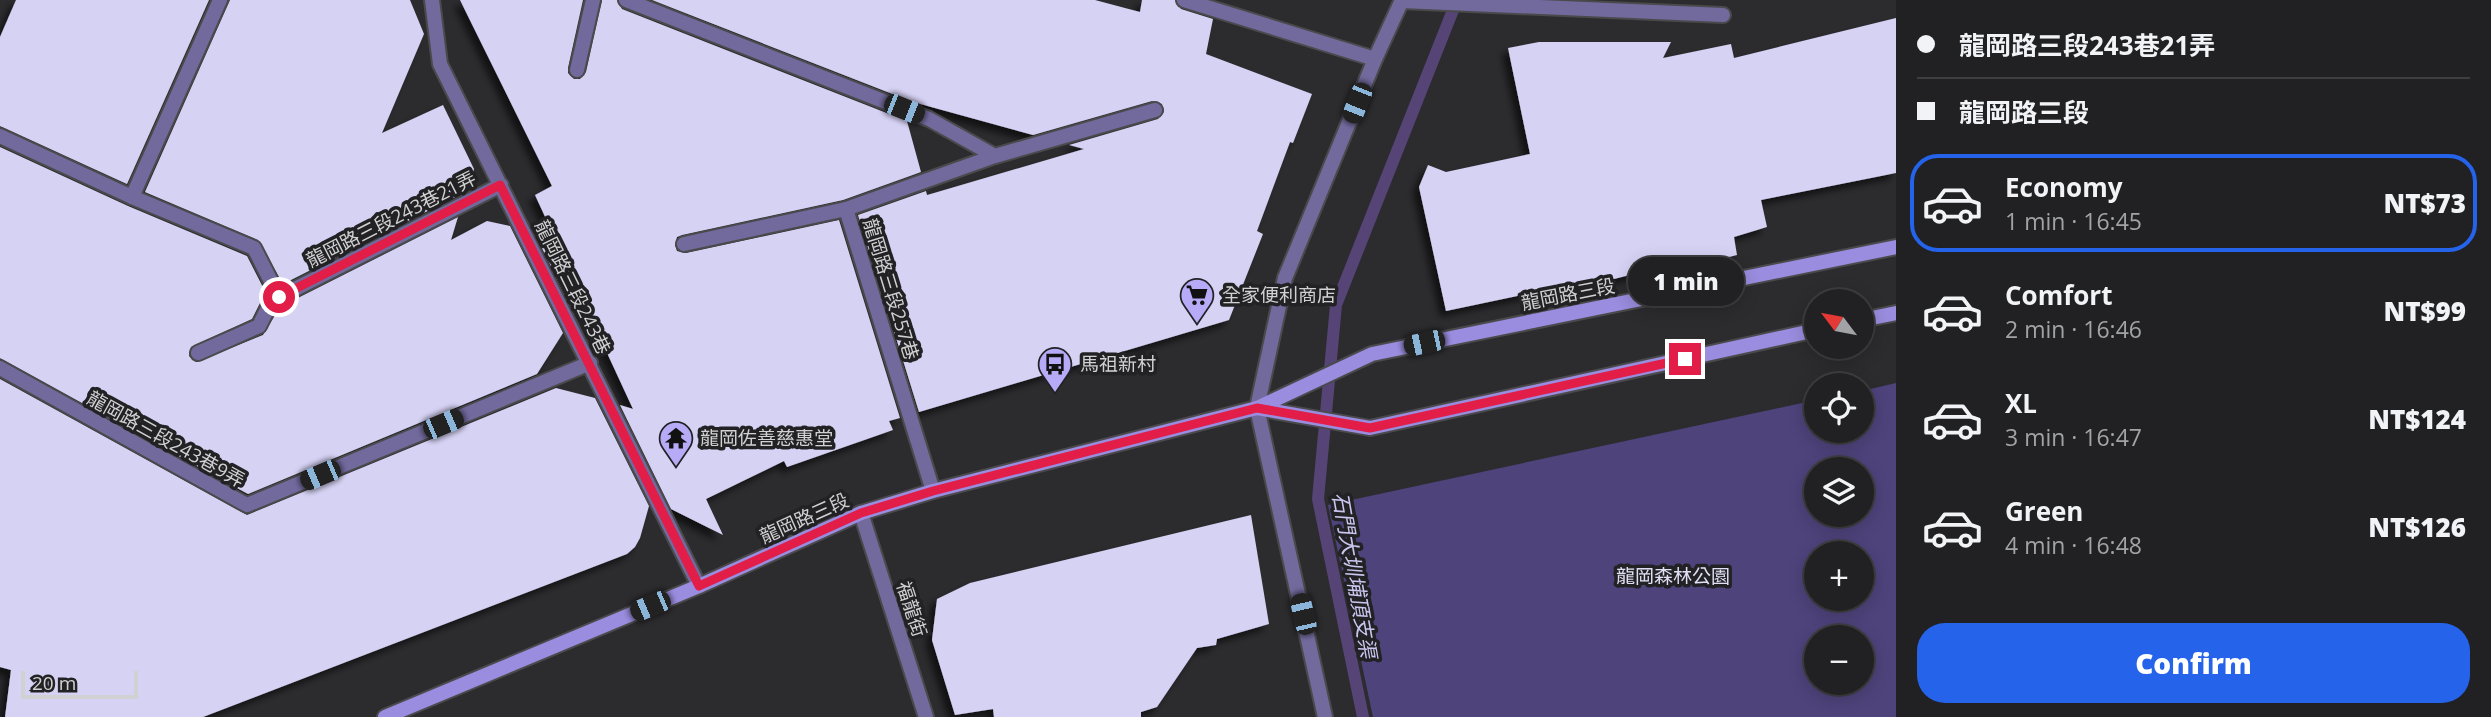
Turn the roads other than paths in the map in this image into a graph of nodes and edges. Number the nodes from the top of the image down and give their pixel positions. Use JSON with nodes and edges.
{"nodes":[{"id":1,"x":220,"y":0,"type":"edge"},
{"id":2,"x":432,"y":0,"type":"edge"},
{"id":3,"x":593,"y":0,"type":"edge"},
{"id":4,"x":626,"y":0,"type":"edge"},
{"id":5,"x":1187,"y":0,"type":"edge"},
{"id":6,"x":1402,"y":0,"type":"edge"},
{"id":7,"x":1723,"y":15,"type":"dead end"},
{"id":8,"x":1375,"y":59,"type":"junction"},
{"id":9,"x":577,"y":70,"type":"dead end"},
{"id":10,"x":1155,"y":110,"type":"dead end"},
{"id":11,"x":0,"y":136,"type":"edge"},
{"id":12,"x":995,"y":156,"type":"junction"},
{"id":13,"x":500,"y":185,"type":"junction"},
{"id":14,"x":132,"y":197,"type":"junction"},
{"id":15,"x":846,"y":209,"type":"junction"},
{"id":16,"x":684,"y":244,"type":"dead end"},
{"id":17,"x":1896,"y":247,"type":"edge"},
{"id":18,"x":279,"y":297,"type":"junction"},
{"id":19,"x":1896,"y":313,"type":"edge"},
{"id":20,"x":1874,"y":318,"type":"edge"},
{"id":21,"x":1804,"y":333,"type":"edge"},
{"id":22,"x":198,"y":354,"type":"dead end"},
{"id":23,"x":590,"y":363,"type":"junction"},
{"id":24,"x":0,"y":368,"type":"edge"},
{"id":25,"x":1257,"y":408,"type":"junction"},
{"id":26,"x":933,"y":491,"type":"junction"},
{"id":27,"x":861,"y":513,"type":"junction"},
{"id":28,"x":699,"y":586,"type":"junction"},
{"id":29,"x":385,"y":717,"type":"edge"},
{"id":30,"x":926,"y":717,"type":"edge"},
{"id":31,"x":1325,"y":717,"type":"edge"}],
"edges":[{"from":1,"to":14,"type":"street"},
{"from":2,"to":13,"type":"street","name":"龍岡路三段243巷"},
{"from":3,"to":9,"type":"street"},
{"from":4,"to":12,"type":"street"},
{"from":5,"to":8,"type":"street"},
{"from":6,"to":7,"type":"street"},
{"from":6,"to":8,"type":"street"},
{"from":8,"to":25,"type":"street"},
{"from":10,"to":12,"type":"street","name":"龍岡路三段257巷"},
{"from":11,"to":14,"type":"street"},
{"from":12,"to":15,"type":"street","name":"龍岡路三段257巷"},
{"from":13,"to":18,"type":"street","name":"龍岡路三段243巷21弄"},
{"from":13,"to":23,"type":"street","name":"龍岡路三段243巷"},
{"from":14,"to":18,"type":"street"},
{"from":15,"to":16,"type":"street"},
{"from":15,"to":26,"type":"street","name":"龍岡路三段257巷"},
{"from":17,"to":25,"type":"main road","name":"龍岡路三段"},
{"from":18,"to":22,"type":"street"},
{"from":19,"to":20,"type":"main road"},
{"from":21,"to":25,"type":"main road","name":"龍岡路三段"},
{"from":23,"to":24,"type":"street","name":"龍岡路三段243巷9弄"},
{"from":23,"to":28,"type":"street","name":"龍岡路三段243巷"},
{"from":25,"to":26,"type":"main road","name":"龍岡路三段"},
{"from":25,"to":31,"type":"street"},
{"from":26,"to":27,"type":"main road","name":"龍岡路三段"},
{"from":27,"to":28,"type":"main road","name":"龍岡路三段"},
{"from":27,"to":30,"type":"street","name":"福龍街"},
{"from":28,"to":29,"type":"main road","name":"龍岡路三段"}]}
